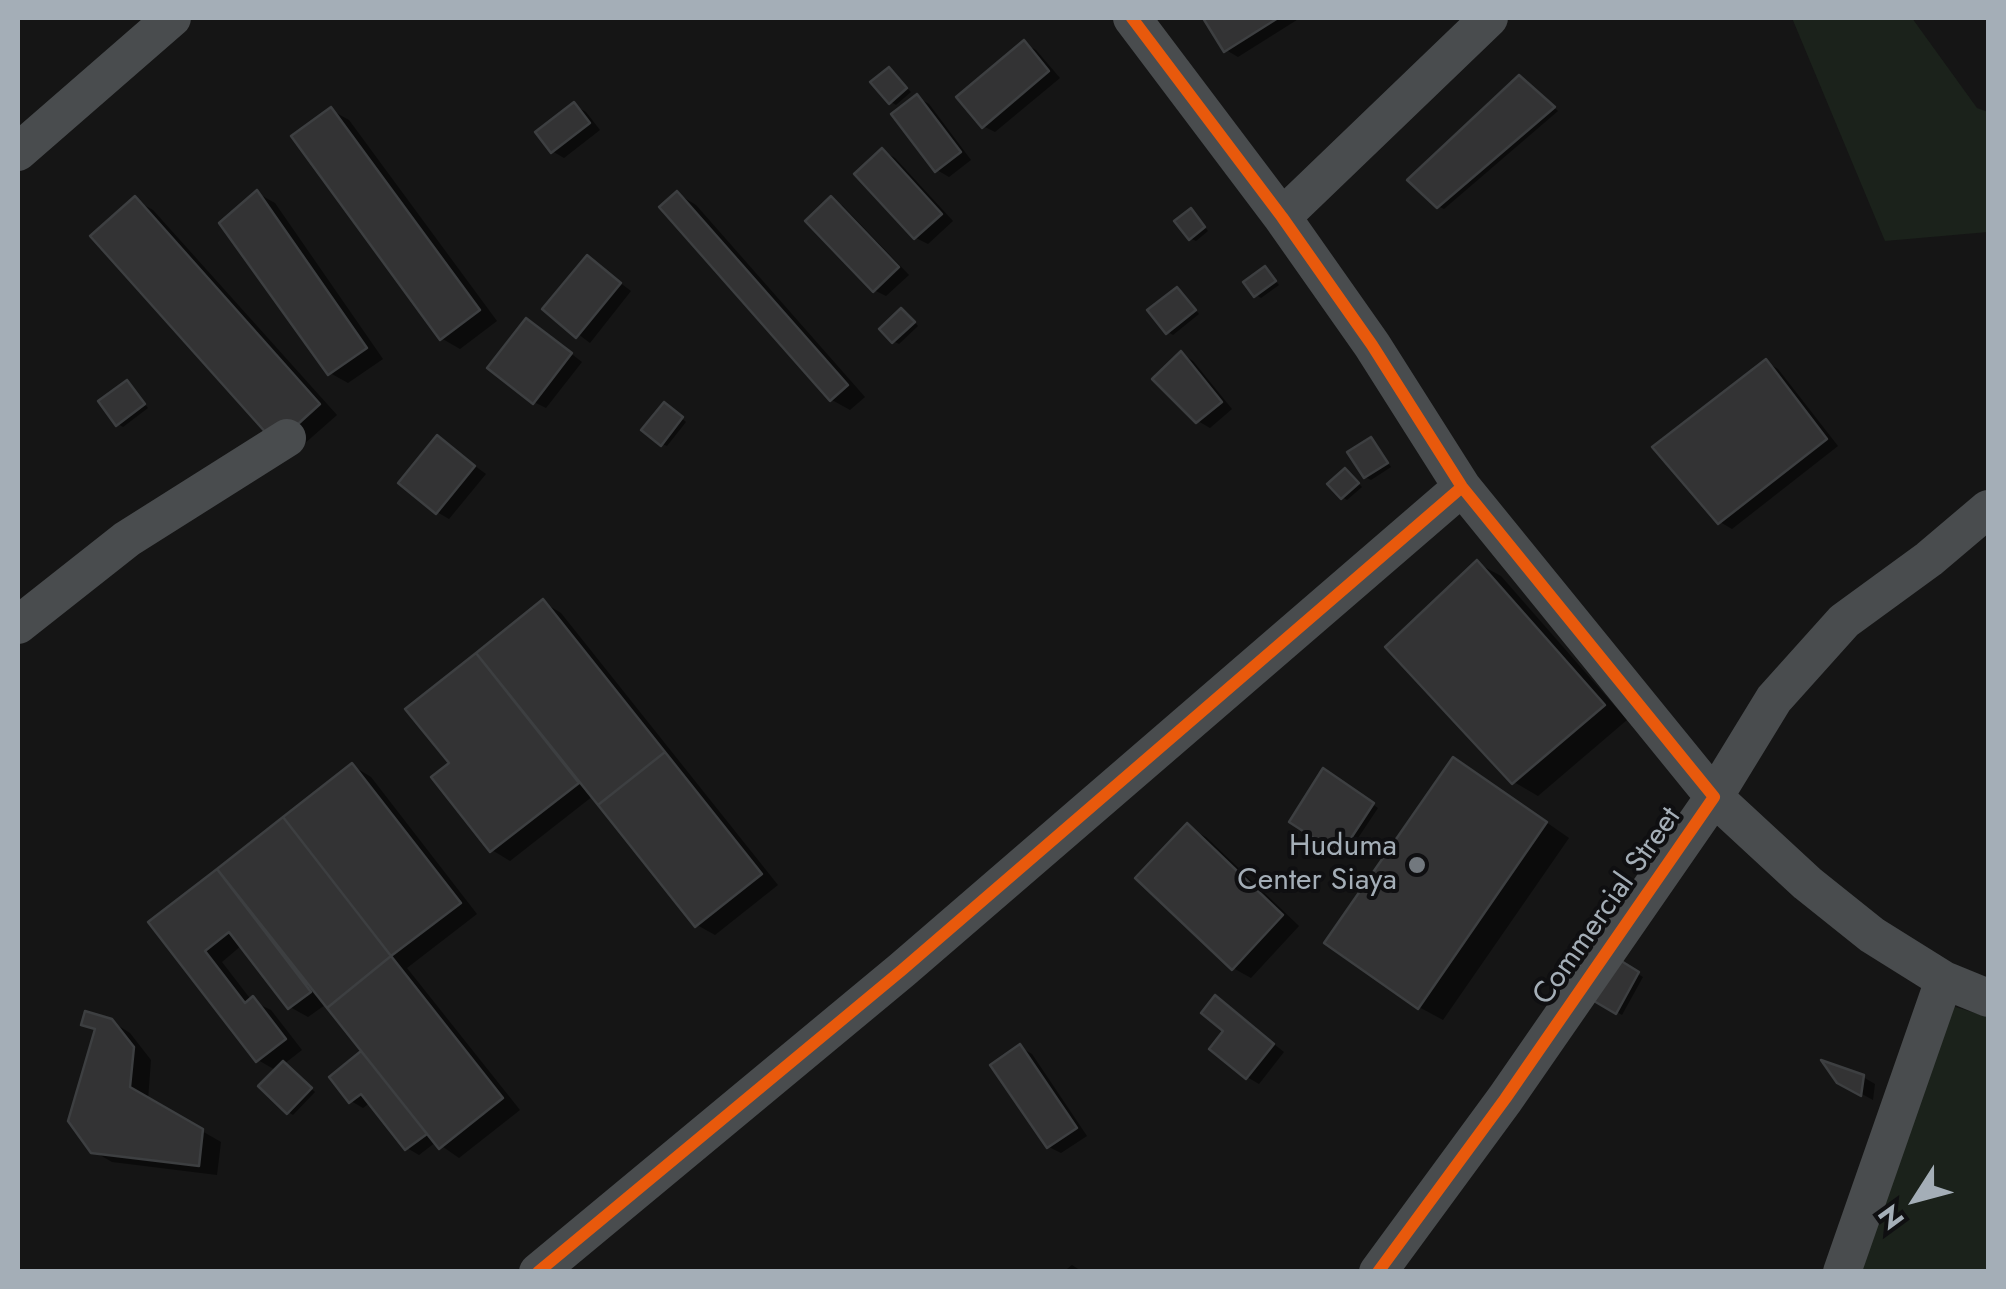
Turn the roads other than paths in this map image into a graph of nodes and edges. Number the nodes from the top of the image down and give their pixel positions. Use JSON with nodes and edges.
{"nodes":[{"id":1,"x":172,"y":18,"type":"edge"},
{"id":2,"x":1132,"y":18,"type":"edge"},
{"id":3,"x":1489,"y":18,"type":"edge"},
{"id":4,"x":18,"y":152,"type":"edge"},
{"id":5,"x":1282,"y":217,"type":"junction"},
{"id":6,"x":288,"y":438,"type":"dead end"},
{"id":7,"x":1462,"y":487,"type":"junction"},
{"id":8,"x":1988,"y":510,"type":"edge"},
{"id":9,"x":18,"y":625,"type":"edge"},
{"id":10,"x":1714,"y":797,"type":"junction"},
{"id":11,"x":1944,"y":980,"type":"junction"},
{"id":12,"x":1988,"y":998,"type":"edge"},
{"id":13,"x":538,"y":1272,"type":"edge"},
{"id":14,"x":1378,"y":1272,"type":"edge"},
{"id":15,"x":1842,"y":1272,"type":"edge"}],
"edges":[{"from":1,"to":4,"type":"street"},
{"from":2,"to":5,"type":"street","name":"Commercial Street"},
{"from":3,"to":5,"type":"street"},
{"from":5,"to":7,"type":"street","name":"Commercial Street"},
{"from":6,"to":9,"type":"street"},
{"from":7,"to":10,"type":"street","name":"Commercial Street"},
{"from":7,"to":13,"type":"street"},
{"from":8,"to":10,"type":"street"},
{"from":10,"to":11,"type":"street"},
{"from":10,"to":14,"type":"street","name":"Commercial Street"},
{"from":11,"to":12,"type":"street"},
{"from":11,"to":15,"type":"street"}]}
